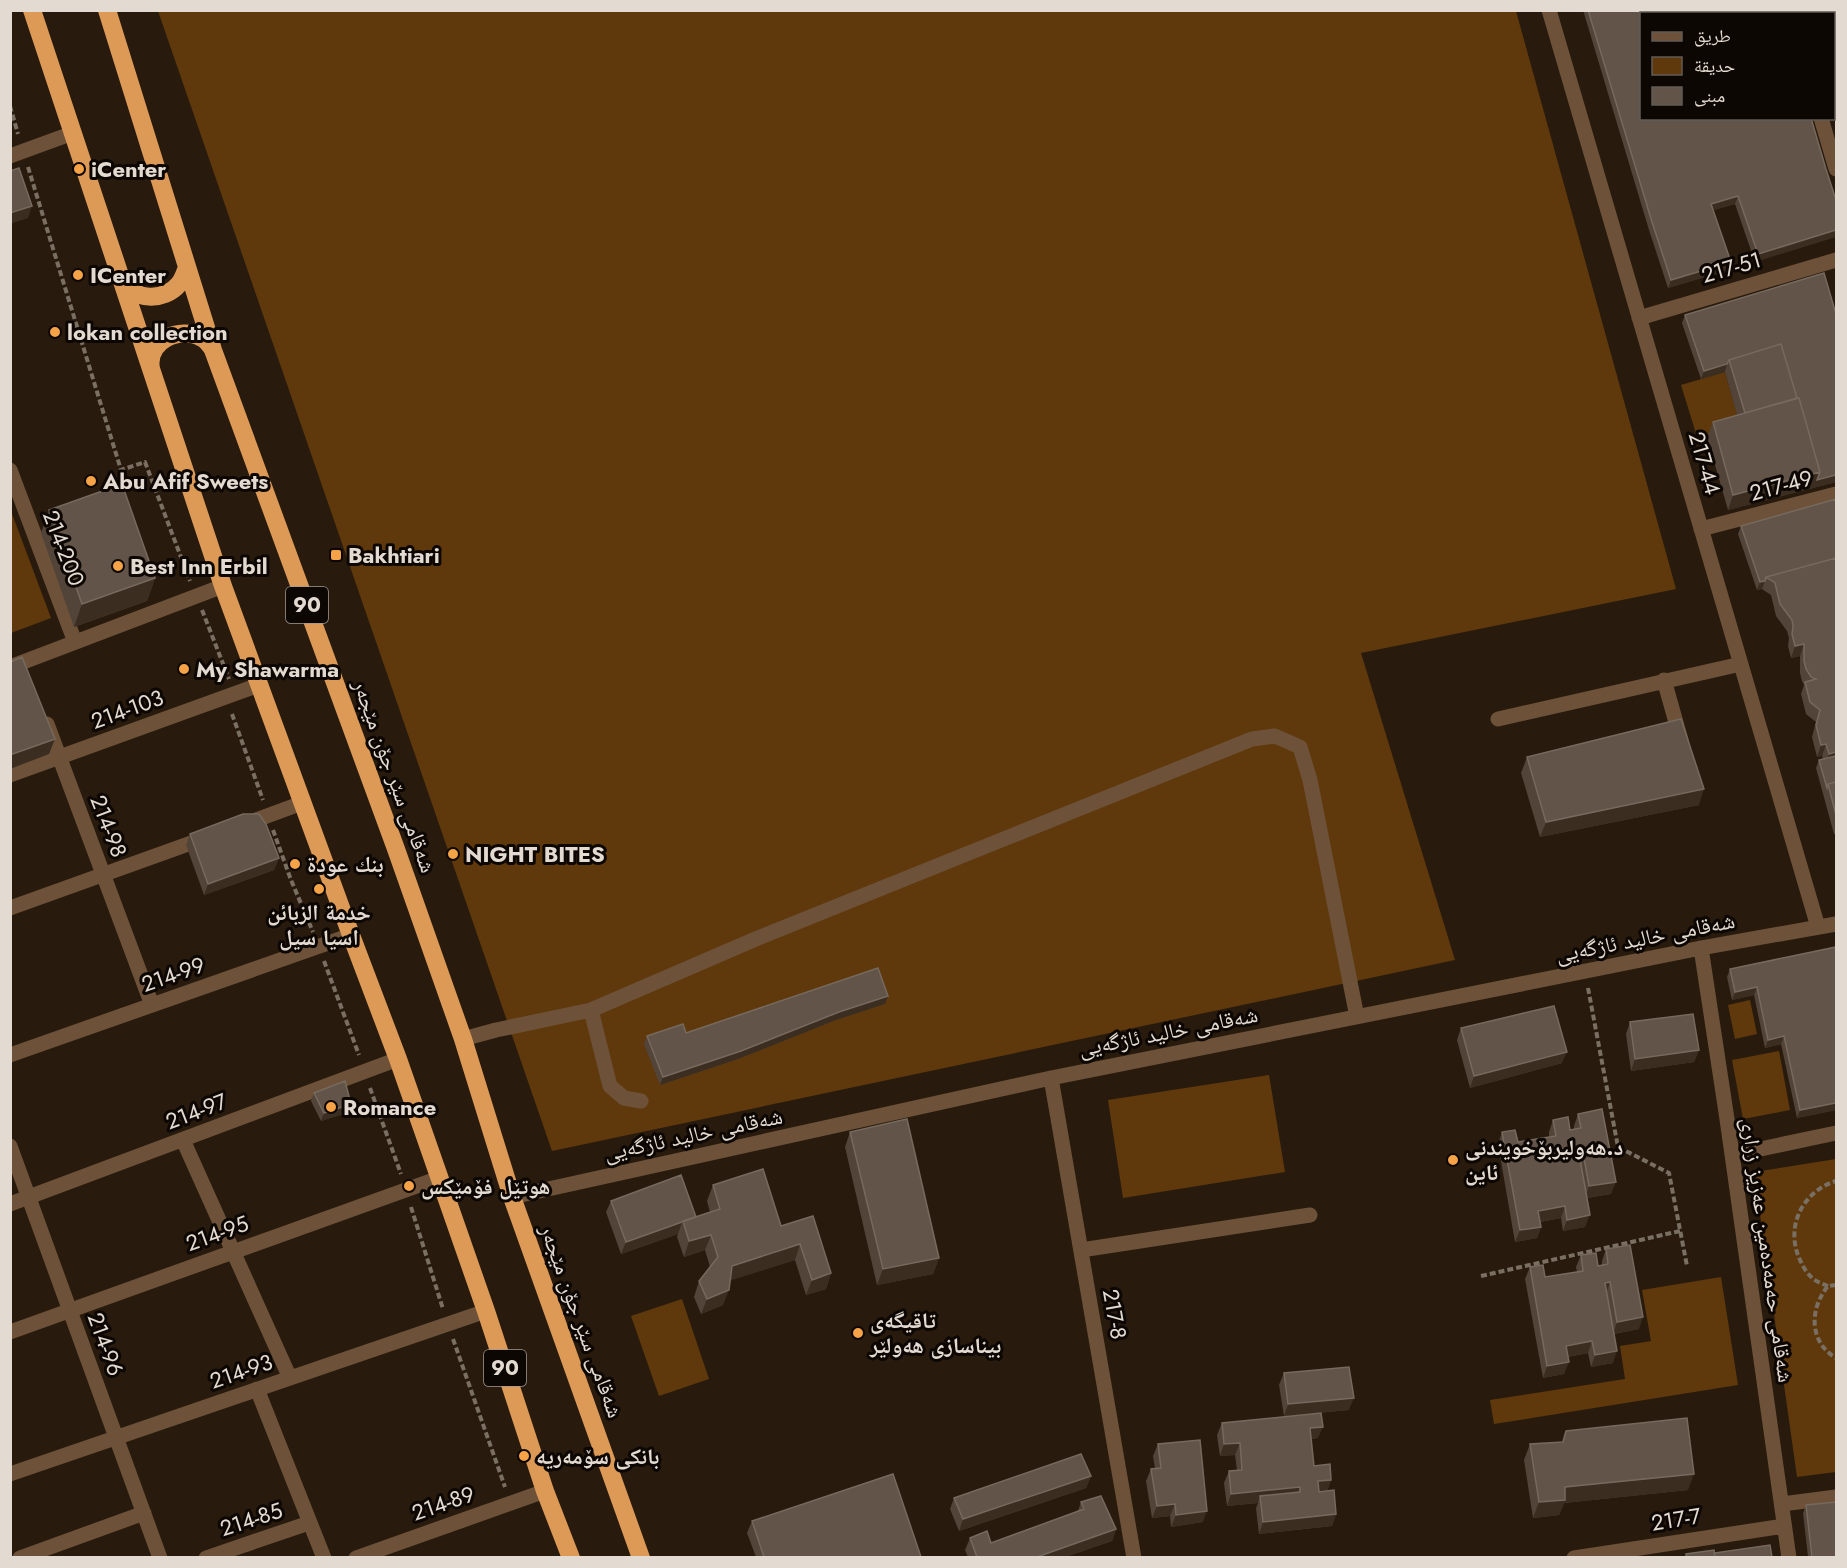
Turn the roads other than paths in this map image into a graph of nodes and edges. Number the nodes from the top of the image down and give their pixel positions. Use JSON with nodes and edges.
{"nodes":[{"id":1,"x":32,"y":10,"type":"edge"},
{"id":2,"x":107,"y":10,"type":"edge"},
{"id":3,"x":1549,"y":10,"type":"edge"},
{"id":4,"x":1822,"y":120,"type":"edge"},
{"id":5,"x":73,"y":133,"type":"junction"},
{"id":6,"x":17,"y":153,"type":"edge"},
{"id":7,"x":1836,"y":169,"type":"edge"},
{"id":8,"x":1836,"y":260,"type":"edge"},
{"id":9,"x":187,"y":267,"type":"junction"},
{"id":10,"x":120,"y":276,"type":"junction"},
{"id":11,"x":1639,"y":318,"type":"junction"},
{"id":12,"x":213,"y":350,"type":"junction"},
{"id":13,"x":152,"y":373,"type":"junction"},
{"id":14,"x":12,"y":476,"type":"edge"},
{"id":15,"x":1836,"y":494,"type":"edge"},
{"id":16,"x":1701,"y":529,"type":"junction"},
{"id":17,"x":223,"y":586,"type":"junction"},
{"id":18,"x":75,"y":642,"type":"junction"},
{"id":19,"x":1740,"y":664,"type":"junction"},
{"id":20,"x":21,"y":667,"type":"edge"},
{"id":21,"x":1664,"y":680,"type":"junction"},
{"id":22,"x":259,"y":685,"type":"junction"},
{"id":23,"x":44,"y":715,"type":"edge"},
{"id":24,"x":1498,"y":719,"type":"dead end"},
{"id":25,"x":59,"y":758,"type":"junction"},
{"id":26,"x":1686,"y":759,"type":"edge"},
{"id":27,"x":10,"y":775,"type":"edge"},
{"id":28,"x":302,"y":803,"type":"junction"},
{"id":29,"x":103,"y":875,"type":"junction"},
{"id":30,"x":10,"y":908,"type":"edge"},
{"id":31,"x":1836,"y":924,"type":"edge"},
{"id":32,"x":1818,"y":927,"type":"junction"},
{"id":33,"x":351,"y":935,"type":"junction"},
{"id":34,"x":1701,"y":948,"type":"junction"},
{"id":35,"x":152,"y":1005,"type":"junction"},
{"id":36,"x":591,"y":1010,"type":"junction"},
{"id":37,"x":1357,"y":1017,"type":"junction"},
{"id":38,"x":463,"y":1040,"type":"junction"},
{"id":39,"x":10,"y":1054,"type":"edge"},
{"id":40,"x":398,"y":1059,"type":"junction"},
{"id":41,"x":1051,"y":1078,"type":"junction"},
{"id":42,"x":641,"y":1101,"type":"dead end"},
{"id":43,"x":1836,"y":1132,"type":"edge"},
{"id":44,"x":183,"y":1140,"type":"junction"},
{"id":45,"x":10,"y":1146,"type":"edge"},
{"id":46,"x":1732,"y":1155,"type":"junction"},
{"id":47,"x":439,"y":1178,"type":"junction"},
{"id":48,"x":29,"y":1197,"type":"junction"},
{"id":49,"x":512,"y":1197,"type":"junction"},
{"id":50,"x":10,"y":1204,"type":"edge"},
{"id":51,"x":1310,"y":1215,"type":"dead end"},
{"id":52,"x":1081,"y":1250,"type":"junction"},
{"id":53,"x":233,"y":1252,"type":"junction"},
{"id":54,"x":70,"y":1310,"type":"junction"},
{"id":55,"x":486,"y":1311,"type":"junction"},
{"id":56,"x":10,"y":1332,"type":"edge"},
{"id":57,"x":290,"y":1378,"type":"junction"},
{"id":58,"x":257,"y":1389,"type":"junction"},
{"id":59,"x":116,"y":1438,"type":"junction"},
{"id":60,"x":10,"y":1474,"type":"edge"},
{"id":61,"x":545,"y":1491,"type":"junction"},
{"id":62,"x":1836,"y":1497,"type":"edge"},
{"id":63,"x":1782,"y":1504,"type":"junction"},
{"id":64,"x":144,"y":1513,"type":"junction"},
{"id":65,"x":309,"y":1523,"type":"junction"},
{"id":66,"x":1784,"y":1526,"type":"junction"},
{"id":67,"x":20,"y":1557,"type":"edge"},
{"id":68,"x":160,"y":1557,"type":"edge"},
{"id":69,"x":206,"y":1557,"type":"edge"},
{"id":70,"x":324,"y":1557,"type":"edge"},
{"id":71,"x":356,"y":1557,"type":"edge"},
{"id":72,"x":571,"y":1557,"type":"edge"},
{"id":73,"x":640,"y":1557,"type":"edge"},
{"id":74,"x":1134,"y":1557,"type":"edge"},
{"id":75,"x":1574,"y":1557,"type":"edge"},
{"id":76,"x":1789,"y":1557,"type":"edge"}],
"edges":[{"from":1,"to":5,"type":"highway","number":"90"},
{"from":2,"to":9,"type":"highway","name":"شەقامی سێر جۆن مێجەر","number":"90"},
{"from":3,"to":11,"type":"street","name":"217-44"},
{"from":4,"to":7,"type":"street"},
{"from":5,"to":6,"type":"street"},
{"from":5,"to":10,"type":"highway","number":"90"},
{"from":8,"to":11,"type":"street","name":"217-51"},
{"from":9,"to":10,"type":"highway"},
{"from":9,"to":12,"type":"highway","name":"شەقامی سێر جۆن مێجەر","number":"90"},
{"from":10,"to":13,"type":"highway","number":"90"},
{"from":11,"to":16,"type":"street","name":"217-44"},
{"from":12,"to":13,"type":"highway"},
{"from":12,"to":38,"type":"highway","name":"شەقامی سێر جۆن مێجەر","number":"90"},
{"from":13,"to":17,"type":"highway","number":"90"},
{"from":14,"to":18,"type":"street","name":"214-200"},
{"from":15,"to":16,"type":"street","name":"217-49"},
{"from":16,"to":19,"type":"street","name":"217-44"},
{"from":17,"to":18,"type":"street"},
{"from":17,"to":22,"type":"highway","number":"90"},
{"from":18,"to":20,"type":"street"},
{"from":19,"to":21,"type":"street"},
{"from":19,"to":32,"type":"street","name":"217-44"},
{"from":21,"to":24,"type":"street"},
{"from":21,"to":26,"type":"street"},
{"from":22,"to":25,"type":"street","name":"214-103"},
{"from":22,"to":28,"type":"highway","number":"90"},
{"from":23,"to":25,"type":"street","name":"214-98"},
{"from":25,"to":27,"type":"street","name":"214-103"},
{"from":25,"to":29,"type":"street","name":"214-98"},
{"from":28,"to":29,"type":"street"},
{"from":28,"to":33,"type":"highway","number":"90"},
{"from":29,"to":30,"type":"street"},
{"from":29,"to":35,"type":"street","name":"214-98"},
{"from":31,"to":32,"type":"street","name":"شەقامی خالید ئاژگەیی"},
{"from":32,"to":34,"type":"street","name":"شەقامی خالید ئاژگەیی"},
{"from":33,"to":35,"type":"street","name":"214-99"},
{"from":33,"to":40,"type":"highway","number":"90"},
{"from":34,"to":37,"type":"street","name":"شەقامی خالید ئاژگەیی"},
{"from":34,"to":46,"type":"street","name":"شەقامی حەمەدەمین عەزیز زراری"},
{"from":35,"to":39,"type":"street","name":"214-99"},
{"from":36,"to":37,"type":"street"},
{"from":36,"to":38,"type":"street"},
{"from":36,"to":42,"type":"street"},
{"from":37,"to":41,"type":"street","name":"شەقامی خالید ئاژگەیی"},
{"from":38,"to":49,"type":"highway","name":"شەقامی سێر جۆن مێجەر","number":"90"},
{"from":40,"to":44,"type":"street","name":"214-97"},
{"from":40,"to":47,"type":"highway","number":"90"},
{"from":41,"to":49,"type":"street","name":"شەقامی خالید ئاژگەیی"},
{"from":41,"to":52,"type":"street","name":"217-8"},
{"from":43,"to":46,"type":"street"},
{"from":44,"to":48,"type":"street","name":"214-97"},
{"from":44,"to":53,"type":"street"},
{"from":45,"to":48,"type":"street","name":"214-96"},
{"from":46,"to":63,"type":"street","name":"شەقامی حەمەدەمین عەزیز زراری"},
{"from":47,"to":53,"type":"street","name":"214-95"},
{"from":47,"to":55,"type":"highway","number":"90"},
{"from":48,"to":50,"type":"street","name":"214-97"},
{"from":48,"to":54,"type":"street","name":"214-96"},
{"from":49,"to":73,"type":"highway","name":"شەقامی سێر جۆن مێجەر","number":"90"},
{"from":51,"to":52,"type":"street"},
{"from":52,"to":74,"type":"street","name":"217-8"},
{"from":53,"to":54,"type":"street","name":"214-95"},
{"from":53,"to":57,"type":"street"},
{"from":54,"to":56,"type":"street","name":"214-95"},
{"from":54,"to":59,"type":"street","name":"214-96"},
{"from":55,"to":57,"type":"street","name":"214-93"},
{"from":55,"to":61,"type":"highway","number":"90"},
{"from":57,"to":58,"type":"street","name":"214-93"},
{"from":58,"to":59,"type":"street","name":"214-93"},
{"from":58,"to":65,"type":"street"},
{"from":59,"to":60,"type":"street","name":"214-93"},
{"from":59,"to":64,"type":"street","name":"214-96"},
{"from":61,"to":71,"type":"street","name":"214-89"},
{"from":61,"to":72,"type":"highway","number":"90"},
{"from":62,"to":63,"type":"street"},
{"from":63,"to":66,"type":"street","name":"شەقامی حەمەدەمین عەزیز زراری"},
{"from":64,"to":67,"type":"street"},
{"from":64,"to":68,"type":"street","name":"214-96"},
{"from":65,"to":69,"type":"street","name":"214-85"},
{"from":65,"to":70,"type":"street"},
{"from":66,"to":75,"type":"street","name":"217-7"},
{"from":66,"to":76,"type":"street","name":"شەقامی حەمەدەمین عەزیز زراری"}]}
